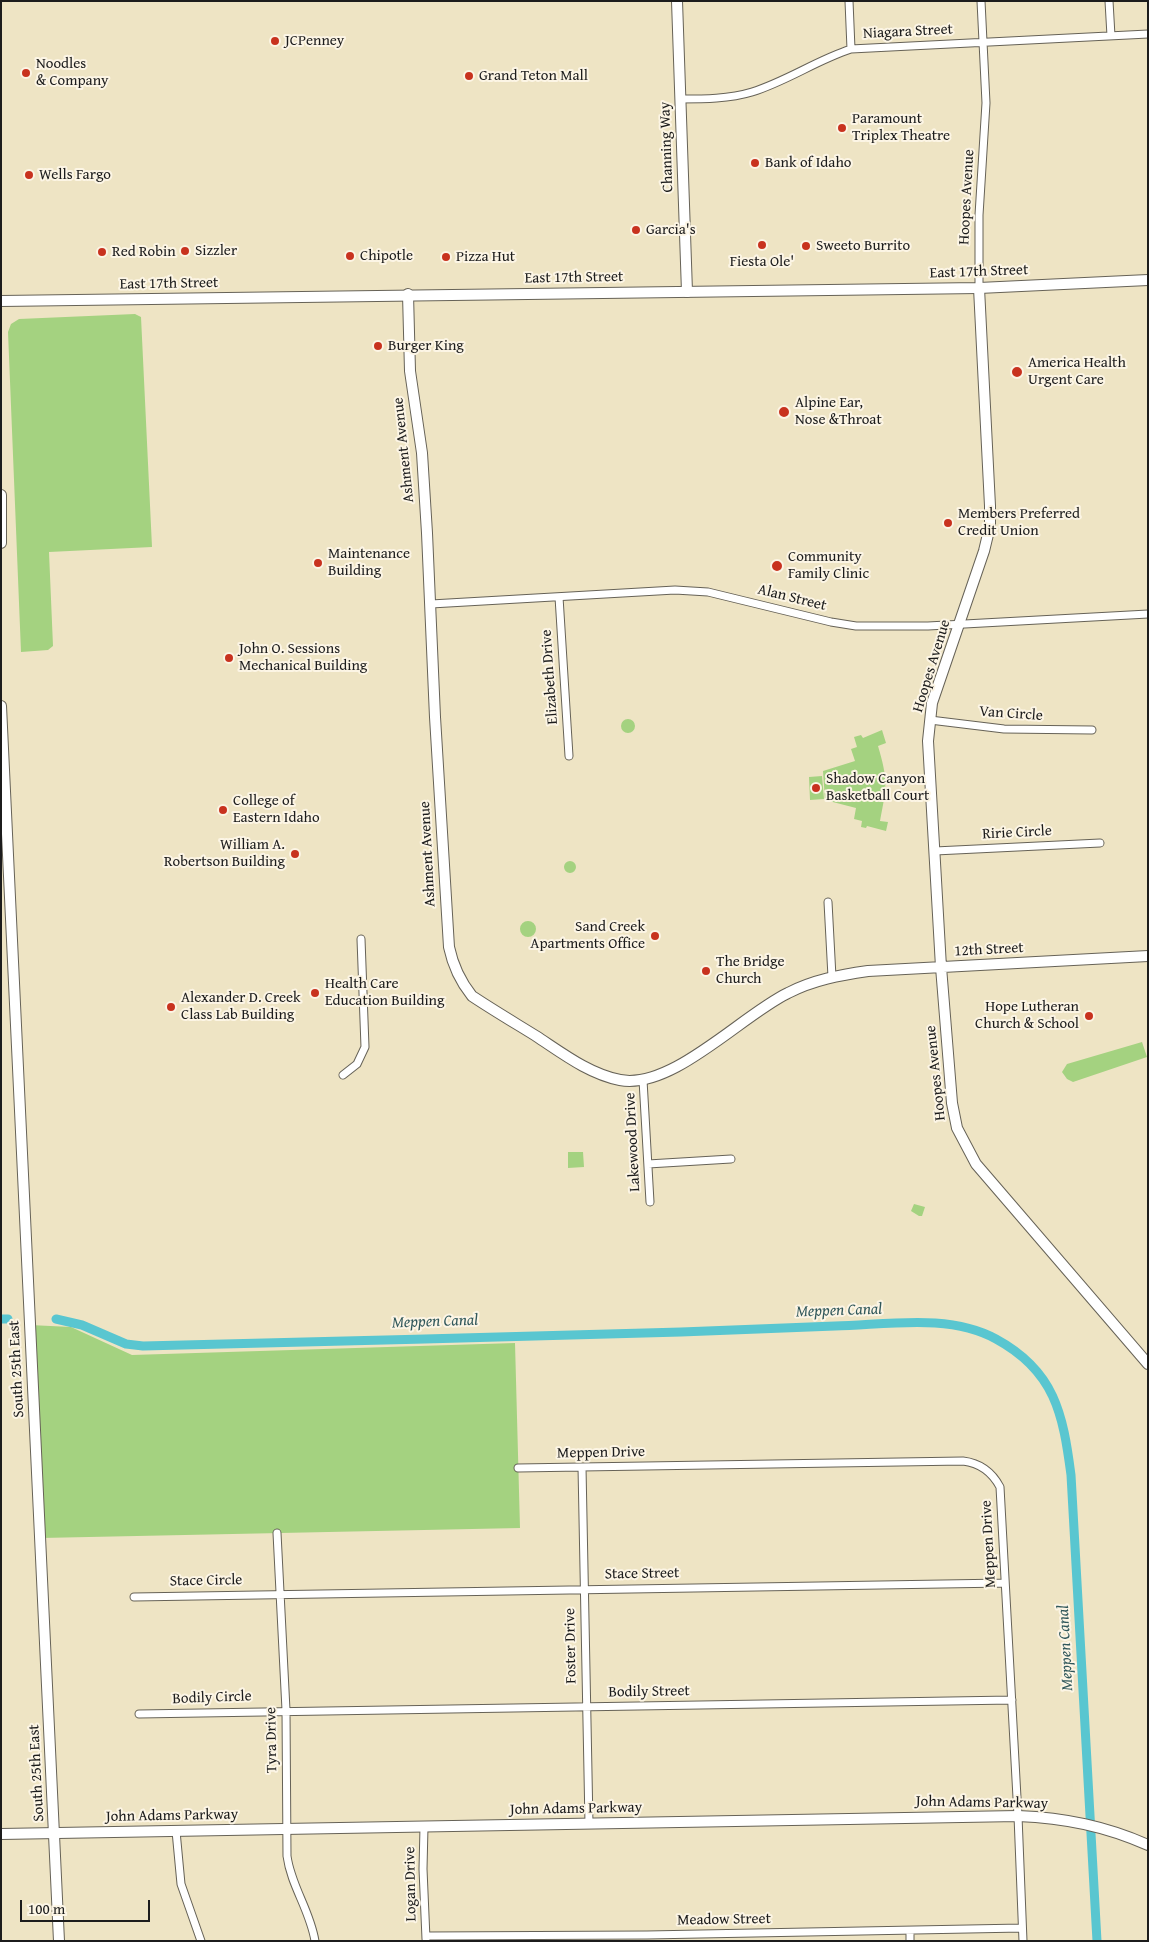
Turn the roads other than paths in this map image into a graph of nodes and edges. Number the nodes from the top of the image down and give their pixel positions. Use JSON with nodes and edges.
{"nodes":[{"id":1,"x":677,"y":1,"type":"edge"},
{"id":2,"x":849,"y":1,"type":"edge"},
{"id":3,"x":980,"y":1,"type":"edge"},
{"id":4,"x":1109,"y":1,"type":"edge"},
{"id":5,"x":1148,"y":34,"type":"edge"},
{"id":6,"x":1111,"y":36,"type":"junction"},
{"id":7,"x":982,"y":42,"type":"junction"},
{"id":8,"x":851,"y":49,"type":"junction"},
{"id":9,"x":680,"y":99,"type":"junction"},
{"id":10,"x":1148,"y":280,"type":"edge"},
{"id":11,"x":979,"y":288,"type":"junction"},
{"id":12,"x":687,"y":292,"type":"junction"},
{"id":13,"x":408,"y":294,"type":"junction"},
{"id":14,"x":1,"y":301,"type":"edge"},
{"id":15,"x":1,"y":495,"type":"edge"},
{"id":16,"x":1,"y":542,"type":"edge"},
{"id":17,"x":559,"y":597,"type":"junction"},
{"id":18,"x":431,"y":604,"type":"junction"},
{"id":19,"x":1148,"y":614,"type":"edge"},
{"id":20,"x":960,"y":624,"type":"junction"},
{"id":21,"x":1,"y":706,"type":"edge"},
{"id":22,"x":930,"y":720,"type":"junction"},
{"id":23,"x":1092,"y":730,"type":"dead end"},
{"id":24,"x":569,"y":756,"type":"dead end"},
{"id":25,"x":1100,"y":842,"type":"dead end"},
{"id":26,"x":935,"y":851,"type":"junction"},
{"id":27,"x":828,"y":902,"type":"dead end"},
{"id":28,"x":361,"y":939,"type":"dead end"},
{"id":29,"x":1148,"y":956,"type":"edge"},
{"id":30,"x":941,"y":967,"type":"junction"},
{"id":31,"x":832,"y":976,"type":"junction"},
{"id":32,"x":342,"y":1075,"type":"dead end"},
{"id":33,"x":643,"y":1080,"type":"junction"},
{"id":34,"x":731,"y":1159,"type":"dead end"},
{"id":35,"x":648,"y":1164,"type":"junction"},
{"id":36,"x":650,"y":1202,"type":"dead end"},
{"id":37,"x":1148,"y":1364,"type":"edge"},
{"id":38,"x":582,"y":1467,"type":"junction"},
{"id":39,"x":518,"y":1468,"type":"dead end"},
{"id":40,"x":277,"y":1533,"type":"dead end"},
{"id":41,"x":1005,"y":1583,"type":"junction"},
{"id":42,"x":583,"y":1589,"type":"junction"},
{"id":43,"x":279,"y":1594,"type":"junction"},
{"id":44,"x":134,"y":1597,"type":"dead end"},
{"id":45,"x":1012,"y":1700,"type":"junction"},
{"id":46,"x":585,"y":1707,"type":"junction"},
{"id":47,"x":286,"y":1710,"type":"junction"},
{"id":48,"x":139,"y":1714,"type":"dead end"},
{"id":49,"x":1018,"y":1816,"type":"junction"},
{"id":50,"x":589,"y":1824,"type":"junction"},
{"id":51,"x":424,"y":1827,"type":"junction"},
{"id":52,"x":287,"y":1829,"type":"junction"},
{"id":53,"x":176,"y":1831,"type":"junction"},
{"id":54,"x":55,"y":1832,"type":"junction"},
{"id":55,"x":1,"y":1834,"type":"edge"},
{"id":56,"x":1148,"y":1845,"type":"edge"},
{"id":57,"x":1022,"y":1928,"type":"junction"},
{"id":58,"x":910,"y":1931,"type":"junction"},
{"id":59,"x":426,"y":1938,"type":"edge"},
{"id":60,"x":531,"y":1938,"type":"edge"},
{"id":61,"x":59,"y":1941,"type":"edge"},
{"id":62,"x":201,"y":1941,"type":"edge"},
{"id":63,"x":316,"y":1941,"type":"edge"},
{"id":64,"x":910,"y":1941,"type":"edge"},
{"id":65,"x":1023,"y":1941,"type":"edge"}],
"edges":[{"from":1,"to":9,"type":"street","name":"Channing Way"},
{"from":2,"to":8,"type":"street"},
{"from":3,"to":7,"type":"street","name":"Hoopes Avenue"},
{"from":4,"to":6,"type":"street"},
{"from":5,"to":6,"type":"street","name":"Niagara Street"},
{"from":6,"to":7,"type":"street","name":"Niagara Street"},
{"from":7,"to":8,"type":"street","name":"Niagara Street"},
{"from":7,"to":11,"type":"street","name":"Hoopes Avenue"},
{"from":8,"to":9,"type":"street","name":"Niagara Street"},
{"from":9,"to":12,"type":"street","name":"Channing Way"},
{"from":10,"to":11,"type":"street","name":"East 17th Street"},
{"from":11,"to":12,"type":"street","name":"East 17th Street"},
{"from":11,"to":20,"type":"street","name":"Hoopes Avenue"},
{"from":12,"to":13,"type":"street","name":"East 17th Street"},
{"from":13,"to":14,"type":"street","name":"East 17th Street"},
{"from":13,"to":18,"type":"street","name":"Ashment Avenue"},
{"from":15,"to":16,"type":"street"},
{"from":17,"to":18,"type":"street","name":"Alan Street"},
{"from":17,"to":20,"type":"street","name":"Alan Street"},
{"from":17,"to":24,"type":"street","name":"Elizabeth Drive"},
{"from":18,"to":33,"type":"street","name":"Ashment Avenue"},
{"from":19,"to":20,"type":"street","name":"Alan Street"},
{"from":20,"to":22,"type":"street","name":"Hoopes Avenue"},
{"from":21,"to":54,"type":"street","name":"South 25th East"},
{"from":22,"to":23,"type":"street","name":"Van Circle"},
{"from":22,"to":26,"type":"street","name":"Hoopes Avenue"},
{"from":25,"to":26,"type":"street","name":"Ririe Circle"},
{"from":26,"to":30,"type":"street","name":"Hoopes Avenue"},
{"from":27,"to":31,"type":"street"},
{"from":28,"to":32,"type":"street"},
{"from":29,"to":30,"type":"street","name":"12th Street"},
{"from":30,"to":31,"type":"street","name":"12th Street"},
{"from":30,"to":37,"type":"street","name":"Hoopes Avenue"},
{"from":31,"to":33,"type":"street","name":"Ashment Avenue"},
{"from":33,"to":35,"type":"street","name":"Lakewood Drive"},
{"from":34,"to":35,"type":"street"},
{"from":35,"to":36,"type":"street","name":"Lakewood Drive"},
{"from":38,"to":39,"type":"street","name":"Meppen Drive"},
{"from":38,"to":41,"type":"street","name":"Meppen Drive"},
{"from":38,"to":42,"type":"street","name":"Foster Drive"},
{"from":40,"to":43,"type":"street","name":"Tyra Drive"},
{"from":41,"to":42,"type":"street","name":"Stace Street"},
{"from":41,"to":45,"type":"street","name":"Meppen Drive"},
{"from":42,"to":43,"type":"street","name":"Stace Street"},
{"from":42,"to":46,"type":"street","name":"Foster Drive"},
{"from":43,"to":44,"type":"street","name":"Stace Circle"},
{"from":43,"to":47,"type":"street","name":"Tyra Drive"},
{"from":45,"to":46,"type":"street","name":"Bodily Street"},
{"from":45,"to":49,"type":"street","name":"Meppen Drive"},
{"from":46,"to":47,"type":"street","name":"Bodily Street"},
{"from":46,"to":50,"type":"street","name":"Foster Drive"},
{"from":47,"to":48,"type":"street","name":"Bodily Circle"},
{"from":47,"to":52,"type":"street","name":"Tyra Drive"},
{"from":49,"to":50,"type":"street","name":"John Adams Parkway"},
{"from":49,"to":56,"type":"street","name":"John Adams Parkway"},
{"from":49,"to":57,"type":"street","name":"Meppen Drive"},
{"from":50,"to":51,"type":"street","name":"John Adams Parkway"},
{"from":51,"to":52,"type":"street","name":"John Adams Parkway"},
{"from":51,"to":59,"type":"street","name":"Logan Drive"},
{"from":52,"to":53,"type":"street","name":"John Adams Parkway"},
{"from":52,"to":63,"type":"street","name":"Tyra Drive"},
{"from":53,"to":54,"type":"street","name":"John Adams Parkway"},
{"from":53,"to":62,"type":"street"},
{"from":54,"to":55,"type":"street","name":"John Adams Parkway"},
{"from":54,"to":61,"type":"street","name":"South 25th East"},
{"from":57,"to":58,"type":"street","name":"Meadow Street"},
{"from":57,"to":65,"type":"street","name":"Meppen Drive"},
{"from":58,"to":60,"type":"street","name":"Meadow Street"},
{"from":58,"to":64,"type":"street"},
{"from":59,"to":60,"type":"street","name":"Meadow Street"}]}
